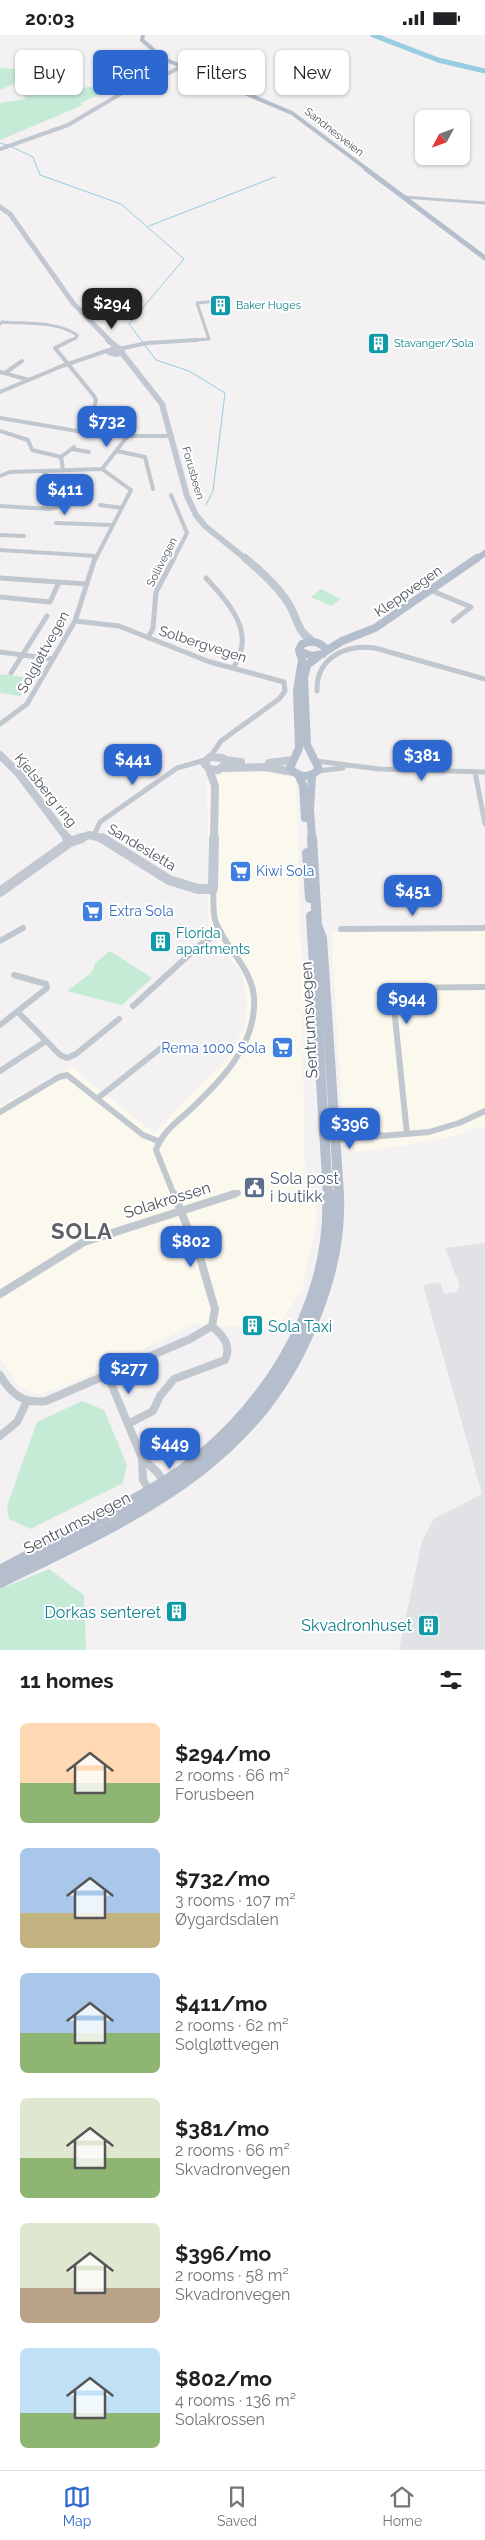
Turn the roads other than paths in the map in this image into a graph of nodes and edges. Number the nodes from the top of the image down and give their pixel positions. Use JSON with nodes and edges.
{"nodes":[{"id":1,"x":143,"y":35,"type":"edge"},
{"id":2,"x":178,"y":64,"type":"edge"},
{"id":3,"x":178,"y":68,"type":"edge"},
{"id":4,"x":251,"y":95,"type":"edge"},
{"id":5,"x":0,"y":149,"type":"edge"},
{"id":6,"x":404,"y":197,"type":"junction"},
{"id":7,"x":485,"y":203,"type":"edge"},
{"id":8,"x":0,"y":207,"type":"edge"},
{"id":9,"x":430,"y":217,"type":"junction"},
{"id":10,"x":485,"y":260,"type":"edge"},
{"id":11,"x":228,"y":300,"type":"dead end"},
{"id":12,"x":0,"y":324,"type":"edge"},
{"id":13,"x":96,"y":329,"type":"junction"},
{"id":14,"x":120,"y":350,"type":"junction"},
{"id":15,"x":111,"y":352,"type":"junction"},
{"id":16,"x":22,"y":361,"type":"dead end"},
{"id":17,"x":68,"y":364,"type":"junction"},
{"id":18,"x":2,"y":373,"type":"edge"},
{"id":19,"x":27,"y":381,"type":"junction"},
{"id":20,"x":0,"y":392,"type":"edge"},
{"id":21,"x":163,"y":408,"type":"junction"},
{"id":22,"x":92,"y":417,"type":"dead end"},
{"id":23,"x":0,"y":418,"type":"edge"},
{"id":24,"x":0,"y":431,"type":"edge"},
{"id":25,"x":127,"y":437,"type":"junction"},
{"id":26,"x":172,"y":439,"type":"junction"},
{"id":27,"x":117,"y":451,"type":"junction"},
{"id":28,"x":89,"y":452,"type":"dead end"},
{"id":29,"x":60,"y":457,"type":"junction"},
{"id":30,"x":102,"y":469,"type":"junction"},
{"id":31,"x":63,"y":470,"type":"junction"},
{"id":32,"x":44,"y":471,"type":"junction"},
{"id":33,"x":0,"y":476,"type":"edge"},
{"id":34,"x":153,"y":489,"type":"dead end"},
{"id":35,"x":171,"y":495,"type":"dead end"},
{"id":36,"x":100,"y":505,"type":"dead end"},
{"id":37,"x":0,"y":506,"type":"edge"},
{"id":38,"x":122,"y":508,"type":"junction"},
{"id":39,"x":56,"y":523,"type":"dead end"},
{"id":40,"x":113,"y":523,"type":"junction"},
{"id":41,"x":0,"y":535,"type":"edge"},
{"id":42,"x":24,"y":536,"type":"dead end"},
{"id":43,"x":0,"y":550,"type":"edge"},
{"id":44,"x":485,"y":553,"type":"edge"},
{"id":45,"x":96,"y":556,"type":"junction"},
{"id":46,"x":262,"y":574,"type":"junction"},
{"id":47,"x":0,"y":578,"type":"edge"},
{"id":48,"x":206,"y":578,"type":"dead end"},
{"id":49,"x":59,"y":582,"type":"junction"},
{"id":50,"x":88,"y":584,"type":"junction"},
{"id":51,"x":430,"y":591,"type":"junction"},
{"id":52,"x":0,"y":597,"type":"edge"},
{"id":53,"x":47,"y":616,"type":"dead end"},
{"id":54,"x":75,"y":621,"type":"junction"},
{"id":55,"x":453,"y":621,"type":"dead end"},
{"id":56,"x":148,"y":638,"type":"junction"},
{"id":57,"x":315,"y":641,"type":"junction"},
{"id":58,"x":342,"y":641,"type":"junction"},
{"id":59,"x":300,"y":649,"type":"junction"},
{"id":60,"x":0,"y":652,"type":"edge"},
{"id":61,"x":322,"y":653,"type":"junction"},
{"id":62,"x":22,"y":655,"type":"junction"},
{"id":63,"x":53,"y":659,"type":"junction"},
{"id":64,"x":233,"y":668,"type":"junction"},
{"id":65,"x":11,"y":673,"type":"dead end"},
{"id":66,"x":485,"y":679,"type":"edge"},
{"id":67,"x":317,"y":691,"type":"dead end"},
{"id":68,"x":1,"y":722,"type":"edge"},
{"id":69,"x":215,"y":748,"type":"junction"},
{"id":70,"x":0,"y":755,"type":"edge"},
{"id":71,"x":294,"y":760,"type":"junction"},
{"id":72,"x":314,"y":760,"type":"junction"},
{"id":73,"x":207,"y":763,"type":"junction"},
{"id":74,"x":222,"y":763,"type":"junction"},
{"id":75,"x":361,"y":768,"type":"junction"},
{"id":76,"x":475,"y":772,"type":"junction"},
{"id":77,"x":296,"y":773,"type":"junction"},
{"id":78,"x":315,"y":773,"type":"junction"},
{"id":79,"x":485,"y":773,"type":"edge"},
{"id":80,"x":214,"y":786,"type":"junction"},
{"id":81,"x":485,"y":824,"type":"edge"},
{"id":82,"x":94,"y":835,"type":"junction"},
{"id":83,"x":70,"y":842,"type":"junction"},
{"id":84,"x":213,"y":889,"type":"junction"},
{"id":85,"x":0,"y":892,"type":"edge"},
{"id":86,"x":23,"y":928,"type":"dead end"},
{"id":87,"x":485,"y":928,"type":"edge"},
{"id":88,"x":342,"y":929,"type":"dead end"},
{"id":89,"x":221,"y":932,"type":"junction"},
{"id":90,"x":0,"y":941,"type":"edge"},
{"id":91,"x":14,"y":975,"type":"dead end"},
{"id":92,"x":485,"y":987,"type":"edge"},
{"id":93,"x":133,"y":1006,"type":"dead end"},
{"id":94,"x":18,"y":1012,"type":"junction"},
{"id":95,"x":119,"y":1019,"type":"dead end"},
{"id":96,"x":0,"y":1025,"type":"edge"},
{"id":97,"x":46,"y":1041,"type":"junction"},
{"id":98,"x":161,"y":1048,"type":"dead end"},
{"id":99,"x":0,"y":1071,"type":"edge"},
{"id":100,"x":98,"y":1099,"type":"junction"},
{"id":101,"x":485,"y":1111,"type":"edge"},
{"id":102,"x":0,"y":1113,"type":"edge"},
{"id":103,"x":330,"y":1133,"type":"junction"},
{"id":104,"x":407,"y":1134,"type":"junction"},
{"id":105,"x":381,"y":1135,"type":"junction"},
{"id":106,"x":158,"y":1141,"type":"junction"},
{"id":107,"x":238,"y":1193,"type":"dead end"},
{"id":108,"x":180,"y":1211,"type":"junction"},
{"id":109,"x":0,"y":1294,"type":"edge"},
{"id":110,"x":212,"y":1326,"type":"junction"},
{"id":111,"x":0,"y":1375,"type":"edge"},
{"id":112,"x":108,"y":1376,"type":"junction"},
{"id":113,"x":27,"y":1401,"type":"junction"},
{"id":114,"x":128,"y":1424,"type":"junction"},
{"id":115,"x":0,"y":1436,"type":"edge"},
{"id":116,"x":142,"y":1458,"type":"junction"},
{"id":117,"x":164,"y":1483,"type":"junction"},
{"id":118,"x":148,"y":1491,"type":"junction"},
{"id":119,"x":162,"y":1497,"type":"junction"},
{"id":120,"x":0,"y":1571,"type":"edge"},
{"id":121,"x":0,"y":1582,"type":"edge"}],
"edges":[{"from":1,"to":2,"type":"main road","name":"Sandnesveien"},
{"from":3,"to":5,"type":"main road"},
{"from":4,"to":6,"type":"main road","name":"Sandnesveien"},
{"from":6,"to":7,"type":"street"},
{"from":6,"to":9,"type":"main road","name":"Sandnesveien"},
{"from":8,"to":13,"type":"main road","name":"Forusbeen"},
{"from":9,"to":10,"type":"main road","name":"Sandnesveien"},
{"from":9,"to":10,"type":"main road","name":"Sandnesveien"},
{"from":11,"to":14,"type":"street"},
{"from":12,"to":17,"type":"street"},
{"from":13,"to":14,"type":"main road","name":"Forusbeen"},
{"from":13,"to":15,"type":"main road","name":"Forusbeen"},
{"from":14,"to":15,"type":"main road"},
{"from":14,"to":21,"type":"main road","name":"Forusbeen"},
{"from":15,"to":17,"type":"street"},
{"from":15,"to":21,"type":"main road","name":"Forusbeen"},
{"from":16,"to":18,"type":"street"},
{"from":17,"to":19,"type":"street"},
{"from":17,"to":22,"type":"street"},
{"from":18,"to":19,"type":"street"},
{"from":19,"to":20,"type":"street"},
{"from":21,"to":26,"type":"main road","name":"Forusbeen"},
{"from":23,"to":25,"type":"street"},
{"from":24,"to":29,"type":"street"},
{"from":25,"to":26,"type":"street"},
{"from":25,"to":27,"type":"street"},
{"from":26,"to":46,"type":"main road","name":"Forusbeen"},
{"from":27,"to":30,"type":"street"},
{"from":27,"to":34,"type":"street"},
{"from":28,"to":29,"type":"street"},
{"from":29,"to":31,"type":"street"},
{"from":30,"to":31,"type":"street"},
{"from":30,"to":38,"type":"street","name":"Solgløttvegen"},
{"from":31,"to":32,"type":"street"},
{"from":32,"to":33,"type":"street"},
{"from":32,"to":37,"type":"street"},
{"from":35,"to":56,"type":"street","name":"Sollivegen"},
{"from":36,"to":38,"type":"street"},
{"from":38,"to":40,"type":"street","name":"Solgløttvegen"},
{"from":39,"to":40,"type":"street"},
{"from":40,"to":45,"type":"street","name":"Solgløttvegen"},
{"from":41,"to":42,"type":"street"},
{"from":43,"to":45,"type":"street"},
{"from":44,"to":51,"type":"main road","name":"Kleppvegen"},
{"from":45,"to":50,"type":"street","name":"Solgløttvegen"},
{"from":46,"to":57,"type":"main road","name":"Forusbeen"},
{"from":46,"to":59,"type":"main road","name":"Forusbeen"},
{"from":47,"to":49,"type":"street"},
{"from":48,"to":64,"type":"street"},
{"from":49,"to":50,"type":"street"},
{"from":49,"to":52,"type":"street"},
{"from":50,"to":54,"type":"street","name":"Solgløttvegen"},
{"from":51,"to":55,"type":"street"},
{"from":51,"to":58,"type":"main road","name":"Kleppvegen"},
{"from":53,"to":62,"type":"street"},
{"from":54,"to":56,"type":"street","name":"Solbergvegen"},
{"from":54,"to":63,"type":"street","name":"Solgløttvegen"},
{"from":56,"to":64,"type":"street","name":"Solbergvegen"},
{"from":57,"to":58,"type":"main road","name":"Kleppvegen"},
{"from":57,"to":59,"type":"main road"},
{"from":57,"to":61,"type":"main road"},
{"from":58,"to":61,"type":"main road","name":"Kleppvegen"},
{"from":59,"to":61,"type":"main road"},
{"from":59,"to":71,"type":"main road","name":"Sentrumsvegen"},
{"from":60,"to":62,"type":"street"},
{"from":61,"to":72,"type":"main road","name":"Sentrumsvegen"},
{"from":62,"to":63,"type":"street"},
{"from":62,"to":65,"type":"street"},
{"from":63,"to":68,"type":"street","name":"Solgløttvegen"},
{"from":64,"to":69,"type":"street","name":"Solbergvegen"},
{"from":66,"to":67,"type":"street"},
{"from":69,"to":73,"type":"street","name":"Solbergvegen"},
{"from":69,"to":74,"type":"street"},
{"from":70,"to":83,"type":"main road","name":"Kjelsberg ring"},
{"from":71,"to":72,"type":"main road"},
{"from":71,"to":74,"type":"main road"},
{"from":71,"to":77,"type":"main road","name":"Sentrumsvegen"},
{"from":72,"to":75,"type":"street"},
{"from":72,"to":78,"type":"main road","name":"Sentrumsvegen"},
{"from":73,"to":74,"type":"main road"},
{"from":73,"to":74,"type":"main road"},
{"from":73,"to":80,"type":"main road"},
{"from":73,"to":82,"type":"street"},
{"from":74,"to":77,"type":"main road"},
{"from":74,"to":80,"type":"main road"},
{"from":75,"to":76,"type":"street"},
{"from":75,"to":78,"type":"street"},
{"from":76,"to":79,"type":"street"},
{"from":76,"to":81,"type":"street"},
{"from":77,"to":78,"type":"main road"},
{"from":77,"to":103,"type":"main road","name":"Sentrumsvegen"},
{"from":78,"to":103,"type":"main road","name":"Sentrumsvegen"},
{"from":80,"to":84,"type":"main road"},
{"from":82,"to":83,"type":"main road","name":"Sandesletta"},
{"from":82,"to":84,"type":"main road","name":"Sandesletta"},
{"from":83,"to":85,"type":"main road","name":"Sandesletta"},
{"from":84,"to":89,"type":"street"},
{"from":86,"to":90,"type":"street"},
{"from":87,"to":88,"type":"street"},
{"from":89,"to":93,"type":"street"},
{"from":89,"to":106,"type":"street"},
{"from":91,"to":94,"type":"street"},
{"from":92,"to":104,"type":"street"},
{"from":94,"to":96,"type":"street"},
{"from":94,"to":97,"type":"street"},
{"from":95,"to":97,"type":"street"},
{"from":97,"to":99,"type":"street"},
{"from":98,"to":100,"type":"street"},
{"from":100,"to":102,"type":"street"},
{"from":100,"to":106,"type":"street"},
{"from":101,"to":104,"type":"street"},
{"from":103,"to":105,"type":"street"},
{"from":103,"to":105,"type":"street"},
{"from":103,"to":117,"type":"main road","name":"Sentrumsvegen"},
{"from":103,"to":119,"type":"main road","name":"Sentrumsvegen"},
{"from":104,"to":105,"type":"street"},
{"from":106,"to":108,"type":"street"},
{"from":107,"to":108,"type":"street","name":"Solakrossen"},
{"from":108,"to":109,"type":"street","name":"Solakrossen"},
{"from":108,"to":110,"type":"street"},
{"from":110,"to":112,"type":"street"},
{"from":110,"to":114,"type":"street"},
{"from":111,"to":113,"type":"street"},
{"from":112,"to":113,"type":"street"},
{"from":112,"to":114,"type":"street"},
{"from":113,"to":115,"type":"street"},
{"from":114,"to":116,"type":"street"},
{"from":116,"to":117,"type":"street"},
{"from":116,"to":118,"type":"street"},
{"from":117,"to":118,"type":"main road","name":"Sentrumsvegen"},
{"from":117,"to":119,"type":"street"},
{"from":118,"to":119,"type":"street"},
{"from":118,"to":120,"type":"main road","name":"Sentrumsvegen"},
{"from":119,"to":121,"type":"main road","name":"Sentrumsvegen"}]}
